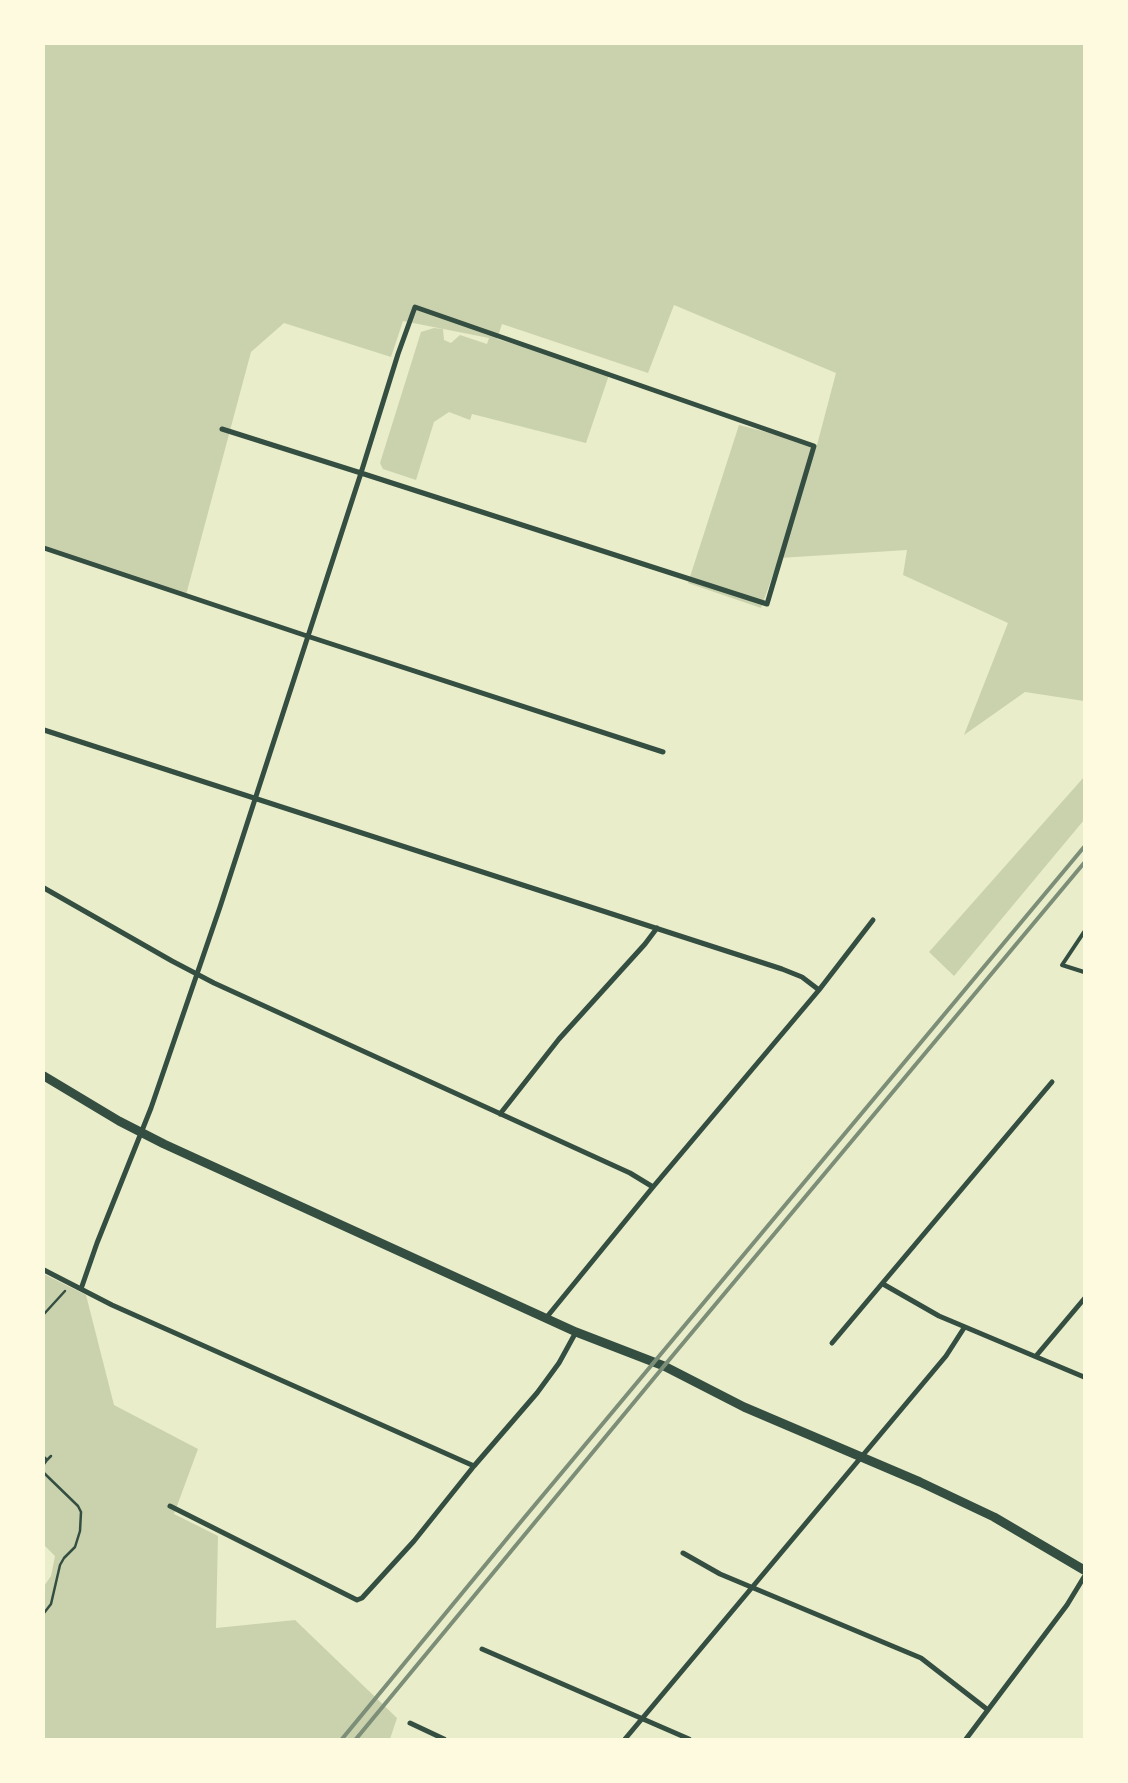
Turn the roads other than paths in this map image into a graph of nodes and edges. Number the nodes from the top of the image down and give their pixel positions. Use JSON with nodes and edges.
{"nodes":[{"id":1,"x":222,"y":429,"type":"dead end"},
{"id":2,"x":360,"y":473,"type":"junction"},
{"id":3,"x":44,"y":548,"type":"edge"},
{"id":4,"x":307,"y":636,"type":"junction"},
{"id":5,"x":44,"y":730,"type":"edge"},
{"id":6,"x":663,"y":752,"type":"dead end"},
{"id":7,"x":254,"y":798,"type":"junction"},
{"id":8,"x":44,"y":888,"type":"edge"},
{"id":9,"x":873,"y":920,"type":"dead end"},
{"id":10,"x":657,"y":928,"type":"junction"},
{"id":11,"x":1084,"y":932,"type":"edge"},
{"id":12,"x":1084,"y":972,"type":"edge"},
{"id":13,"x":197,"y":974,"type":"junction"},
{"id":14,"x":819,"y":990,"type":"junction"},
{"id":15,"x":44,"y":1076,"type":"edge"},
{"id":16,"x":1052,"y":1082,"type":"dead end"},
{"id":17,"x":500,"y":1114,"type":"junction"},
{"id":18,"x":142,"y":1133,"type":"junction"},
{"id":19,"x":653,"y":1187,"type":"junction"},
{"id":20,"x":44,"y":1270,"type":"edge"},
{"id":21,"x":883,"y":1284,"type":"junction"},
{"id":22,"x":81,"y":1290,"type":"junction"},
{"id":23,"x":1084,"y":1299,"type":"edge"},
{"id":24,"x":546,"y":1318,"type":"junction"},
{"id":25,"x":964,"y":1328,"type":"junction"},
{"id":26,"x":576,"y":1332,"type":"junction"},
{"id":27,"x":832,"y":1343,"type":"dead end"},
{"id":28,"x":1036,"y":1356,"type":"junction"},
{"id":29,"x":1084,"y":1378,"type":"edge"},
{"id":30,"x":861,"y":1458,"type":"junction"},
{"id":31,"x":474,"y":1466,"type":"junction"},
{"id":32,"x":170,"y":1506,"type":"dead end"},
{"id":33,"x":683,"y":1553,"type":"dead end"},
{"id":34,"x":1084,"y":1570,"type":"edge"},
{"id":35,"x":1084,"y":1576,"type":"edge"},
{"id":36,"x":752,"y":1588,"type":"junction"},
{"id":37,"x":482,"y":1649,"type":"dead end"},
{"id":38,"x":988,"y":1710,"type":"junction"},
{"id":39,"x":642,"y":1720,"type":"junction"},
{"id":40,"x":410,"y":1723,"type":"dead end"},
{"id":41,"x":444,"y":1739,"type":"edge"},
{"id":42,"x":625,"y":1739,"type":"edge"},
{"id":43,"x":689,"y":1739,"type":"edge"},
{"id":44,"x":966,"y":1739,"type":"edge"}],
"edges":[{"from":1,"to":2,"type":"street"},
{"from":2,"to":2,"type":"street"},
{"from":2,"to":4,"type":"street"},
{"from":3,"to":4,"type":"street"},
{"from":4,"to":6,"type":"street"},
{"from":4,"to":7,"type":"street"},
{"from":5,"to":7,"type":"street"},
{"from":7,"to":10,"type":"street"},
{"from":7,"to":13,"type":"street"},
{"from":8,"to":13,"type":"street"},
{"from":9,"to":14,"type":"street"},
{"from":10,"to":14,"type":"street"},
{"from":10,"to":17,"type":"street"},
{"from":11,"to":12,"type":"lane"},
{"from":13,"to":17,"type":"street"},
{"from":13,"to":18,"type":"street"},
{"from":14,"to":19,"type":"street"},
{"from":15,"to":18,"type":"street"},
{"from":16,"to":21,"type":"street"},
{"from":17,"to":19,"type":"street"},
{"from":18,"to":22,"type":"street"},
{"from":18,"to":24,"type":"street"},
{"from":19,"to":24,"type":"street"},
{"from":20,"to":22,"type":"street"},
{"from":21,"to":25,"type":"street"},
{"from":21,"to":27,"type":"street"},
{"from":22,"to":31,"type":"street"},
{"from":23,"to":28,"type":"street"},
{"from":24,"to":26,"type":"street"},
{"from":25,"to":28,"type":"street"},
{"from":25,"to":30,"type":"street"},
{"from":26,"to":30,"type":"street"},
{"from":26,"to":31,"type":"street"},
{"from":28,"to":29,"type":"street"},
{"from":30,"to":34,"type":"street"},
{"from":30,"to":36,"type":"street"},
{"from":31,"to":32,"type":"street"},
{"from":33,"to":36,"type":"street"},
{"from":35,"to":38,"type":"street"},
{"from":36,"to":38,"type":"street"},
{"from":36,"to":39,"type":"street"},
{"from":37,"to":39,"type":"street"},
{"from":38,"to":44,"type":"street"},
{"from":39,"to":42,"type":"street"},
{"from":39,"to":43,"type":"street"},
{"from":40,"to":41,"type":"street"}]}
